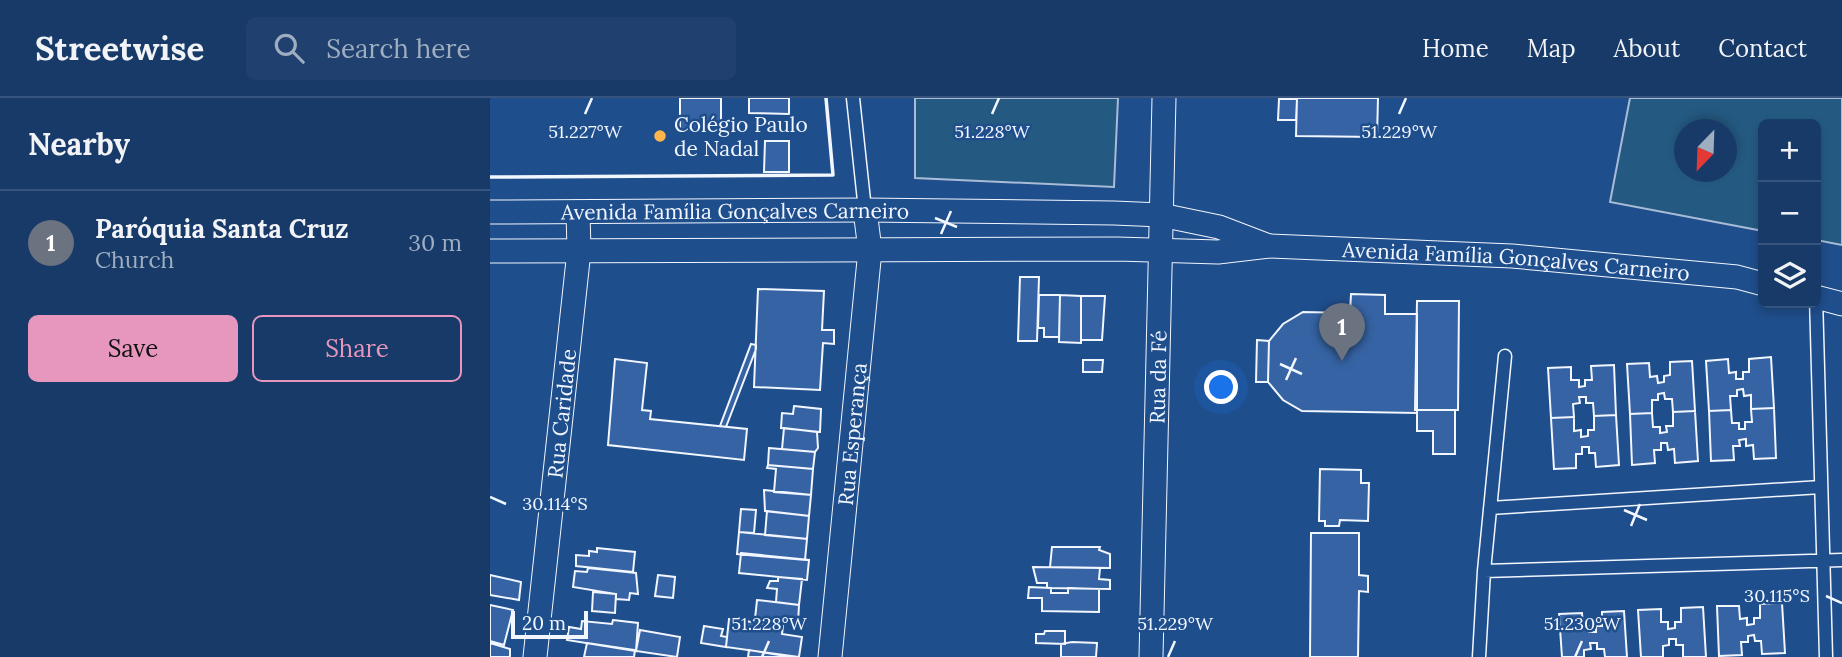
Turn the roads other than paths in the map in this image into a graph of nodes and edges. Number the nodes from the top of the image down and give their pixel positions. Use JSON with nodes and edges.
{"nodes":[{"id":1,"x":853,"y":98,"type":"edge"},
{"id":2,"x":1164,"y":98,"type":"edge"},
{"id":3,"x":865,"y":210,"type":"junction"},
{"id":4,"x":490,"y":212,"type":"edge"},
{"id":5,"x":578,"y":212,"type":"junction"},
{"id":6,"x":1161,"y":215,"type":"junction"},
{"id":7,"x":1269,"y":246,"type":"junction"},
{"id":8,"x":870,"y":250,"type":"junction"},
{"id":9,"x":490,"y":251,"type":"edge"},
{"id":10,"x":579,"y":251,"type":"junction"},
{"id":11,"x":1161,"y":252,"type":"junction"},
{"id":12,"x":1758,"y":283,"type":"edge"},
{"id":13,"x":1821,"y":298,"type":"edge"},
{"id":14,"x":1842,"y":304,"type":"edge"},
{"id":15,"x":1816,"y":308,"type":"edge"},
{"id":16,"x":1505,"y":356,"type":"dead end"},
{"id":17,"x":1821,"y":487,"type":"junction"},
{"id":18,"x":1490,"y":508,"type":"junction"},
{"id":19,"x":1822,"y":560,"type":"junction"},
{"id":20,"x":1842,"y":560,"type":"edge"},
{"id":21,"x":1484,"y":571,"type":"junction"},
{"id":22,"x":535,"y":657,"type":"edge"},
{"id":23,"x":830,"y":657,"type":"edge"},
{"id":24,"x":1152,"y":657,"type":"edge"},
{"id":25,"x":1479,"y":657,"type":"edge"},
{"id":26,"x":1826,"y":657,"type":"edge"}],
"edges":[{"from":1,"to":3,"type":"lane"},
{"from":2,"to":6,"type":"street","name":"Rua da Fé"},
{"from":3,"to":5,"type":"street","name":"Avenida Família Gonçalves Carneiro"},
{"from":3,"to":6,"type":"street","name":"Avenida Família Gonçalves Carneiro"},
{"from":3,"to":8,"type":"street","name":"Rua Esperança"},
{"from":4,"to":5,"type":"street","name":"Avenida Família Gonçalves Carneiro"},
{"from":5,"to":10,"type":"street","name":"Rua Caridade"},
{"from":6,"to":7,"type":"street","name":"Avenida Família Gonçalves Carneiro"},
{"from":6,"to":11,"type":"street","name":"Rua da Fé"},
{"from":7,"to":11,"type":"street","name":"Avenida Família Gonçalves Carneiro"},
{"from":7,"to":12,"type":"street","name":"Avenida Família Gonçalves Carneiro"},
{"from":8,"to":10,"type":"street","name":"Avenida Família Gonçalves Carneiro"},
{"from":8,"to":11,"type":"street","name":"Avenida Família Gonçalves Carneiro"},
{"from":8,"to":23,"type":"street","name":"Rua Esperança"},
{"from":9,"to":10,"type":"street","name":"Avenida Família Gonçalves Carneiro"},
{"from":10,"to":22,"type":"street","name":"Rua Caridade"},
{"from":11,"to":24,"type":"street","name":"Rua da Fé"},
{"from":13,"to":14,"type":"street"},
{"from":15,"to":17,"type":"lane"},
{"from":16,"to":18,"type":"lane"},
{"from":17,"to":18,"type":"lane"},
{"from":17,"to":19,"type":"lane"},
{"from":18,"to":21,"type":"lane"},
{"from":19,"to":20,"type":"lane"},
{"from":19,"to":21,"type":"lane"},
{"from":19,"to":26,"type":"lane"},
{"from":21,"to":25,"type":"lane"}]}
